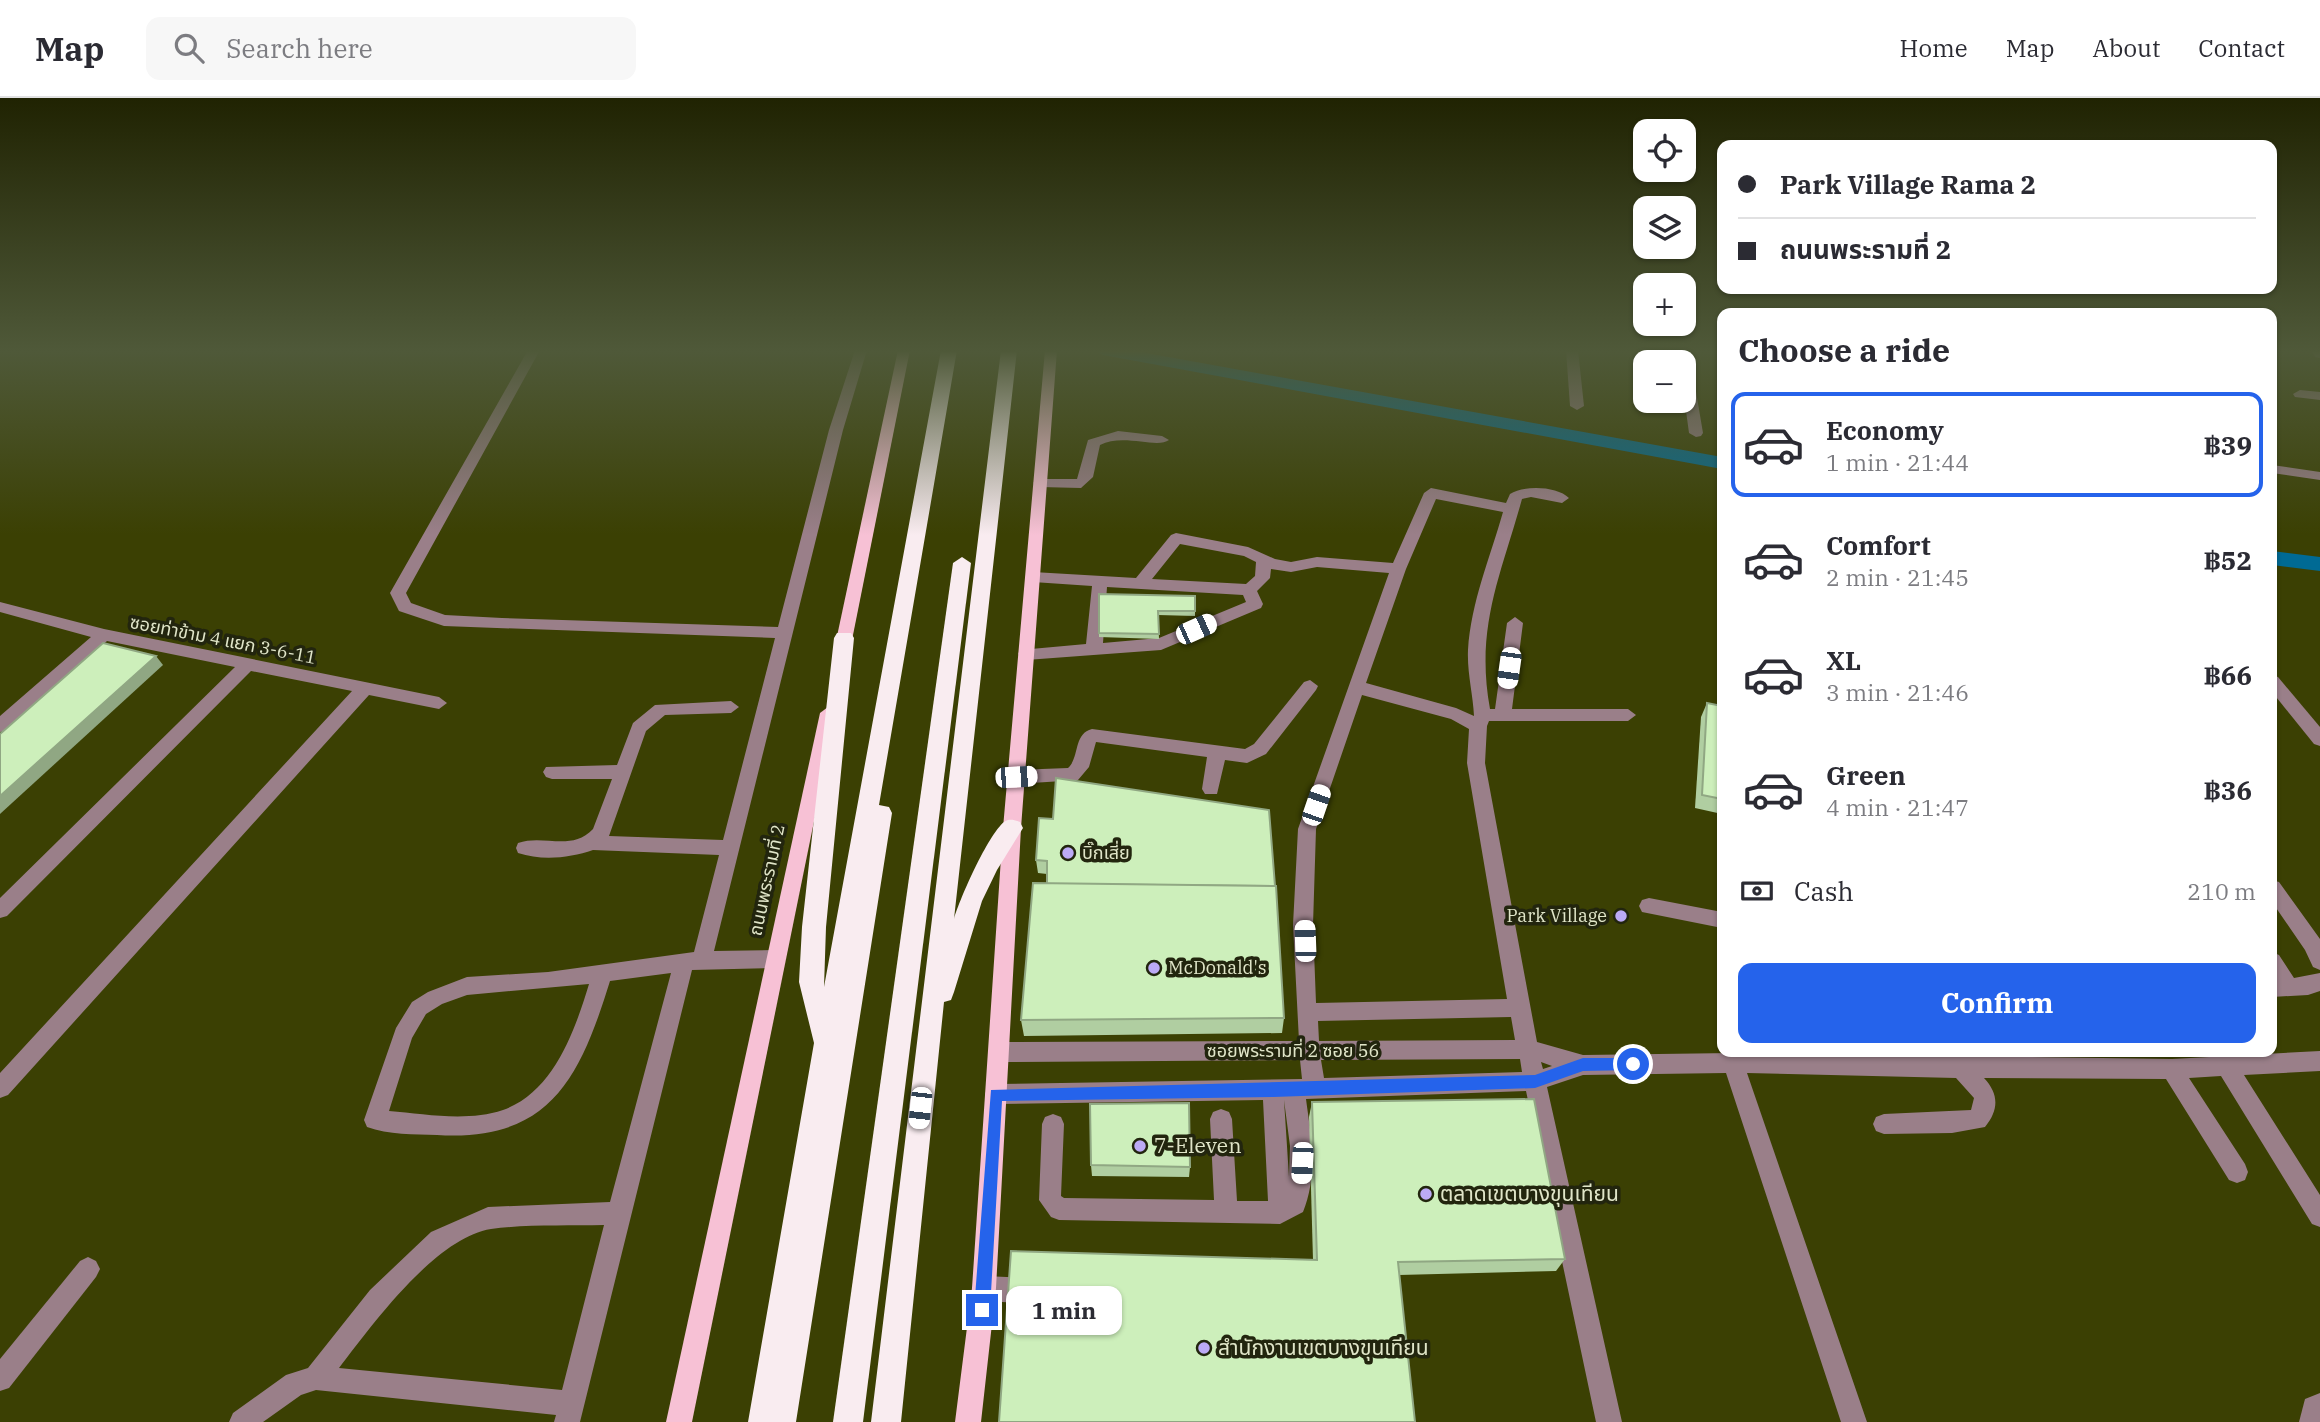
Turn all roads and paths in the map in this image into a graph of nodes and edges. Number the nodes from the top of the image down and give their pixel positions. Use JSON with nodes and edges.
{"nodes":[{"id":1,"x":499,"y":412,"type":"edge"},
{"id":2,"x":842,"y":412,"type":"edge"},
{"id":3,"x":892,"y":412,"type":"edge"},
{"id":4,"x":938,"y":412,"type":"edge"},
{"id":5,"x":1001,"y":412,"type":"edge"},
{"id":6,"x":1045,"y":412,"type":"edge"},
{"id":7,"x":1693,"y":412,"type":"edge"},
{"id":8,"x":1696,"y":433,"type":"dead end"},
{"id":9,"x":1162,"y":440,"type":"dead end"},
{"id":10,"x":2277,"y":470,"type":"edge"},
{"id":11,"x":2320,"y":476,"type":"edge"},
{"id":12,"x":1040,"y":483,"type":"junction"},
{"id":13,"x":1562,"y":498,"type":"dead end"},
{"id":14,"x":1512,"y":509,"type":"junction"},
{"id":15,"x":1264,"y":562,"type":"junction"},
{"id":16,"x":922,"y":563,"type":"dead end"},
{"id":17,"x":962,"y":563,"type":"dead end"},
{"id":18,"x":1398,"y":569,"type":"junction"},
{"id":19,"x":1033,"y":577,"type":"junction"},
{"id":20,"x":1100,"y":580,"type":"junction"},
{"id":21,"x":1141,"y":582,"type":"junction"},
{"id":22,"x":1249,"y":590,"type":"junction"},
{"id":23,"x":0,"y":607,"type":"edge"},
{"id":24,"x":1515,"y":623,"type":"dead end"},
{"id":25,"x":785,"y":633,"type":"junction"},
{"id":26,"x":104,"y":635,"type":"junction"},
{"id":27,"x":844,"y":638,"type":"junction"},
{"id":28,"x":1094,"y":649,"type":"junction"},
{"id":29,"x":1026,"y":654,"type":"junction"},
{"id":30,"x":248,"y":664,"type":"junction"},
{"id":31,"x":1310,"y":686,"type":"dead end"},
{"id":32,"x":1357,"y":687,"type":"junction"},
{"id":33,"x":2277,"y":687,"type":"edge"},
{"id":34,"x":365,"y":688,"type":"junction"},
{"id":35,"x":439,"y":703,"type":"dead end"},
{"id":36,"x":731,"y":707,"type":"dead end"},
{"id":37,"x":1503,"y":714,"type":"junction"},
{"id":38,"x":1628,"y":715,"type":"dead end"},
{"id":39,"x":1481,"y":720,"type":"junction"},
{"id":40,"x":1,"y":725,"type":"edge"},
{"id":41,"x":2320,"y":740,"type":"edge"},
{"id":42,"x":1217,"y":752,"type":"junction"},
{"id":43,"x":552,"y":772,"type":"dead end"},
{"id":44,"x":623,"y":772,"type":"junction"},
{"id":45,"x":1016,"y":777,"type":"junction"},
{"id":46,"x":1211,"y":789,"type":"dead end"},
{"id":47,"x":1012,"y":828,"type":"junction"},
{"id":48,"x":594,"y":843,"type":"junction"},
{"id":49,"x":525,"y":848,"type":"dead end"},
{"id":50,"x":731,"y":848,"type":"junction"},
{"id":51,"x":2277,"y":895,"type":"edge"},
{"id":52,"x":1649,"y":906,"type":"dead end"},
{"id":53,"x":0,"y":910,"type":"edge"},
{"id":54,"x":1717,"y":919,"type":"edge"},
{"id":55,"x":775,"y":959,"type":"junction"},
{"id":56,"x":693,"y":961,"type":"junction"},
{"id":57,"x":2320,"y":961,"type":"edge"},
{"id":58,"x":603,"y":973,"type":"junction"},
{"id":59,"x":2320,"y":982,"type":"edge"},
{"id":60,"x":2280,"y":988,"type":"edge"},
{"id":61,"x":1518,"y":1008,"type":"junction"},
{"id":62,"x":1307,"y":1012,"type":"junction"},
{"id":63,"x":929,"y":1029,"type":"junction"},
{"id":64,"x":827,"y":1049,"type":"junction"},
{"id":65,"x":1528,"y":1049,"type":"junction"},
{"id":66,"x":1000,"y":1052,"type":"junction"},
{"id":67,"x":1309,"y":1052,"type":"junction"},
{"id":68,"x":2269,"y":1057,"type":"edge"},
{"id":69,"x":1761,"y":1058,"type":"edge"},
{"id":70,"x":2197,"y":1060,"type":"edge"},
{"id":71,"x":2320,"y":1061,"type":"edge"},
{"id":72,"x":1733,"y":1063,"type":"junction"},
{"id":73,"x":1583,"y":1065,"type":"junction"},
{"id":74,"x":2227,"y":1067,"type":"junction"},
{"id":75,"x":1961,"y":1068,"type":"junction"},
{"id":76,"x":2172,"y":1069,"type":"junction"},
{"id":77,"x":1535,"y":1081,"type":"junction"},
{"id":78,"x":0,"y":1088,"type":"edge"},
{"id":79,"x":1293,"y":1089,"type":"junction"},
{"id":80,"x":996,"y":1094,"type":"junction"},
{"id":81,"x":1221,"y":1119,"type":"dead end"},
{"id":82,"x":1054,"y":1124,"type":"dead end"},
{"id":83,"x":1884,"y":1124,"type":"dead end"},
{"id":84,"x":2237,"y":1172,"type":"dead end"},
{"id":85,"x":618,"y":1213,"type":"junction"},
{"id":86,"x":1226,"y":1213,"type":"junction"},
{"id":87,"x":2320,"y":1216,"type":"edge"},
{"id":88,"x":88,"y":1269,"type":"dead end"},
{"id":89,"x":984,"y":1288,"type":"junction"},
{"id":90,"x":1059,"y":1291,"type":"edge"},
{"id":91,"x":316,"y":1378,"type":"junction"},
{"id":92,"x":0,"y":1379,"type":"edge"},
{"id":93,"x":2320,"y":1405,"type":"edge"},
{"id":94,"x":570,"y":1413,"type":"edge"},
{"id":95,"x":242,"y":1422,"type":"edge"},
{"id":96,"x":679,"y":1422,"type":"edge"},
{"id":97,"x":763,"y":1422,"type":"edge"},
{"id":98,"x":781,"y":1422,"type":"edge"},
{"id":99,"x":848,"y":1422,"type":"edge"},
{"id":100,"x":887,"y":1422,"type":"edge"},
{"id":101,"x":968,"y":1422,"type":"edge"},
{"id":102,"x":1609,"y":1422,"type":"edge"},
{"id":103,"x":1854,"y":1422,"type":"edge"},
{"id":104,"x":2312,"y":1422,"type":"edge"}],
"edges":[{"from":1,"to":25,"type":"street"},
{"from":2,"to":25,"type":"street"},
{"from":3,"to":27,"type":"main road","name":"ถนนพระรามที่ 2"},
{"from":4,"to":64,"type":"highway"},
{"from":5,"to":63,"type":"highway"},
{"from":6,"to":12,"type":"main road"},
{"from":7,"to":8,"type":"street"},
{"from":9,"to":12,"type":"street"},
{"from":10,"to":11,"type":"street"},
{"from":12,"to":19,"type":"main road"},
{"from":13,"to":14,"type":"street"},
{"from":14,"to":18,"type":"street"},
{"from":14,"to":39,"type":"street"},
{"from":15,"to":18,"type":"street"},
{"from":15,"to":21,"type":"street"},
{"from":15,"to":22,"type":"street"},
{"from":16,"to":98,"type":"highway"},
{"from":17,"to":99,"type":"highway"},
{"from":18,"to":32,"type":"street"},
{"from":19,"to":20,"type":"street"},
{"from":19,"to":29,"type":"main road"},
{"from":20,"to":21,"type":"street"},
{"from":20,"to":28,"type":"street"},
{"from":21,"to":22,"type":"street"},
{"from":22,"to":28,"type":"street"},
{"from":23,"to":26,"type":"street","name":"ซอยท่าข้าม 4 แยก 3-6-11"},
{"from":24,"to":37,"type":"street"},
{"from":25,"to":50,"type":"street"},
{"from":26,"to":30,"type":"street","name":"ซอยท่าข้าม 4 แยก 3-6-11"},
{"from":26,"to":40,"type":"street"},
{"from":27,"to":55,"type":"main road","name":"ถนนพระรามที่ 2"},
{"from":27,"to":64,"type":"highway"},
{"from":28,"to":29,"type":"street"},
{"from":29,"to":45,"type":"main road"},
{"from":30,"to":34,"type":"street","name":"ซอยท่าข้าม 4 แยก 3-6-11"},
{"from":30,"to":53,"type":"street"},
{"from":31,"to":42,"type":"street"},
{"from":32,"to":39,"type":"street"},
{"from":32,"to":62,"type":"street"},
{"from":33,"to":41,"type":"street"},
{"from":34,"to":35,"type":"street","name":"ซอยท่าข้าม 4 แยก 3-6-11"},
{"from":34,"to":78,"type":"street"},
{"from":36,"to":44,"type":"street"},
{"from":37,"to":38,"type":"street"},
{"from":37,"to":39,"type":"street"},
{"from":39,"to":61,"type":"street"},
{"from":42,"to":45,"type":"street"},
{"from":42,"to":46,"type":"street"},
{"from":43,"to":44,"type":"street"},
{"from":44,"to":48,"type":"street"},
{"from":45,"to":47,"type":"main road"},
{"from":47,"to":63,"type":"highway"},
{"from":47,"to":66,"type":"main road"},
{"from":48,"to":49,"type":"street"},
{"from":48,"to":50,"type":"street"},
{"from":50,"to":56,"type":"street"},
{"from":51,"to":57,"type":"street"},
{"from":52,"to":54,"type":"street"},
{"from":55,"to":56,"type":"street"},
{"from":55,"to":96,"type":"main road","name":"ถนนพระรามที่ 2"},
{"from":56,"to":58,"type":"street"},
{"from":56,"to":85,"type":"street"},
{"from":58,"to":58,"type":"street"},
{"from":59,"to":60,"type":"street"},
{"from":61,"to":62,"type":"street"},
{"from":61,"to":65,"type":"street"},
{"from":62,"to":67,"type":"street"},
{"from":63,"to":100,"type":"highway"},
{"from":64,"to":97,"type":"highway"},
{"from":65,"to":67,"type":"street","name":"ซอยพระรามที่ 2 ซอย 56"},
{"from":65,"to":73,"type":"street","name":"ซอยพระรามที่ 2 ซอย 56"},
{"from":65,"to":77,"type":"street"},
{"from":66,"to":67,"type":"street","name":"ซอยพระรามที่ 2 ซอย 56"},
{"from":66,"to":80,"type":"main road"},
{"from":67,"to":79,"type":"street"},
{"from":68,"to":71,"type":"street","name":"ซอยพระรามที่ 2 ซอย 56"},
{"from":68,"to":74,"type":"street","name":"ซอยพระรามที่ 2 ซอย 56"},
{"from":69,"to":72,"type":"street","name":"ซอยพระรามที่ 2 ซอย 56"},
{"from":69,"to":75,"type":"street","name":"ซอยพระรามที่ 2 ซอย 56"},
{"from":70,"to":74,"type":"street","name":"ซอยพระรามที่ 2 ซอย 56"},
{"from":70,"to":76,"type":"street","name":"ซอยพระรามที่ 2 ซอย 56"},
{"from":72,"to":73,"type":"street","name":"ซอยพระรามที่ 2 ซอย 56"},
{"from":72,"to":103,"type":"street"},
{"from":73,"to":77,"type":"street","name":"ซอยพระรามที่ 2 ซอย 56"},
{"from":74,"to":87,"type":"street"},
{"from":75,"to":76,"type":"street","name":"ซอยพระรามที่ 2 ซอย 56"},
{"from":75,"to":83,"type":"street"},
{"from":76,"to":84,"type":"street"},
{"from":77,"to":79,"type":"street","name":"ซอยพระรามที่ 2 ซอย 56"},
{"from":77,"to":102,"type":"street"},
{"from":79,"to":80,"type":"street","name":"ซอยพระรามที่ 2 ซอย 56"},
{"from":79,"to":86,"type":"street"},
{"from":80,"to":89,"type":"main road"},
{"from":81,"to":86,"type":"street"},
{"from":82,"to":86,"type":"street"},
{"from":85,"to":91,"type":"street"},
{"from":85,"to":94,"type":"street"},
{"from":88,"to":92,"type":"street"},
{"from":89,"to":90,"type":"street"},
{"from":89,"to":101,"type":"main road"},
{"from":91,"to":94,"type":"street"},
{"from":91,"to":95,"type":"street"},
{"from":93,"to":104,"type":"street"}]}
